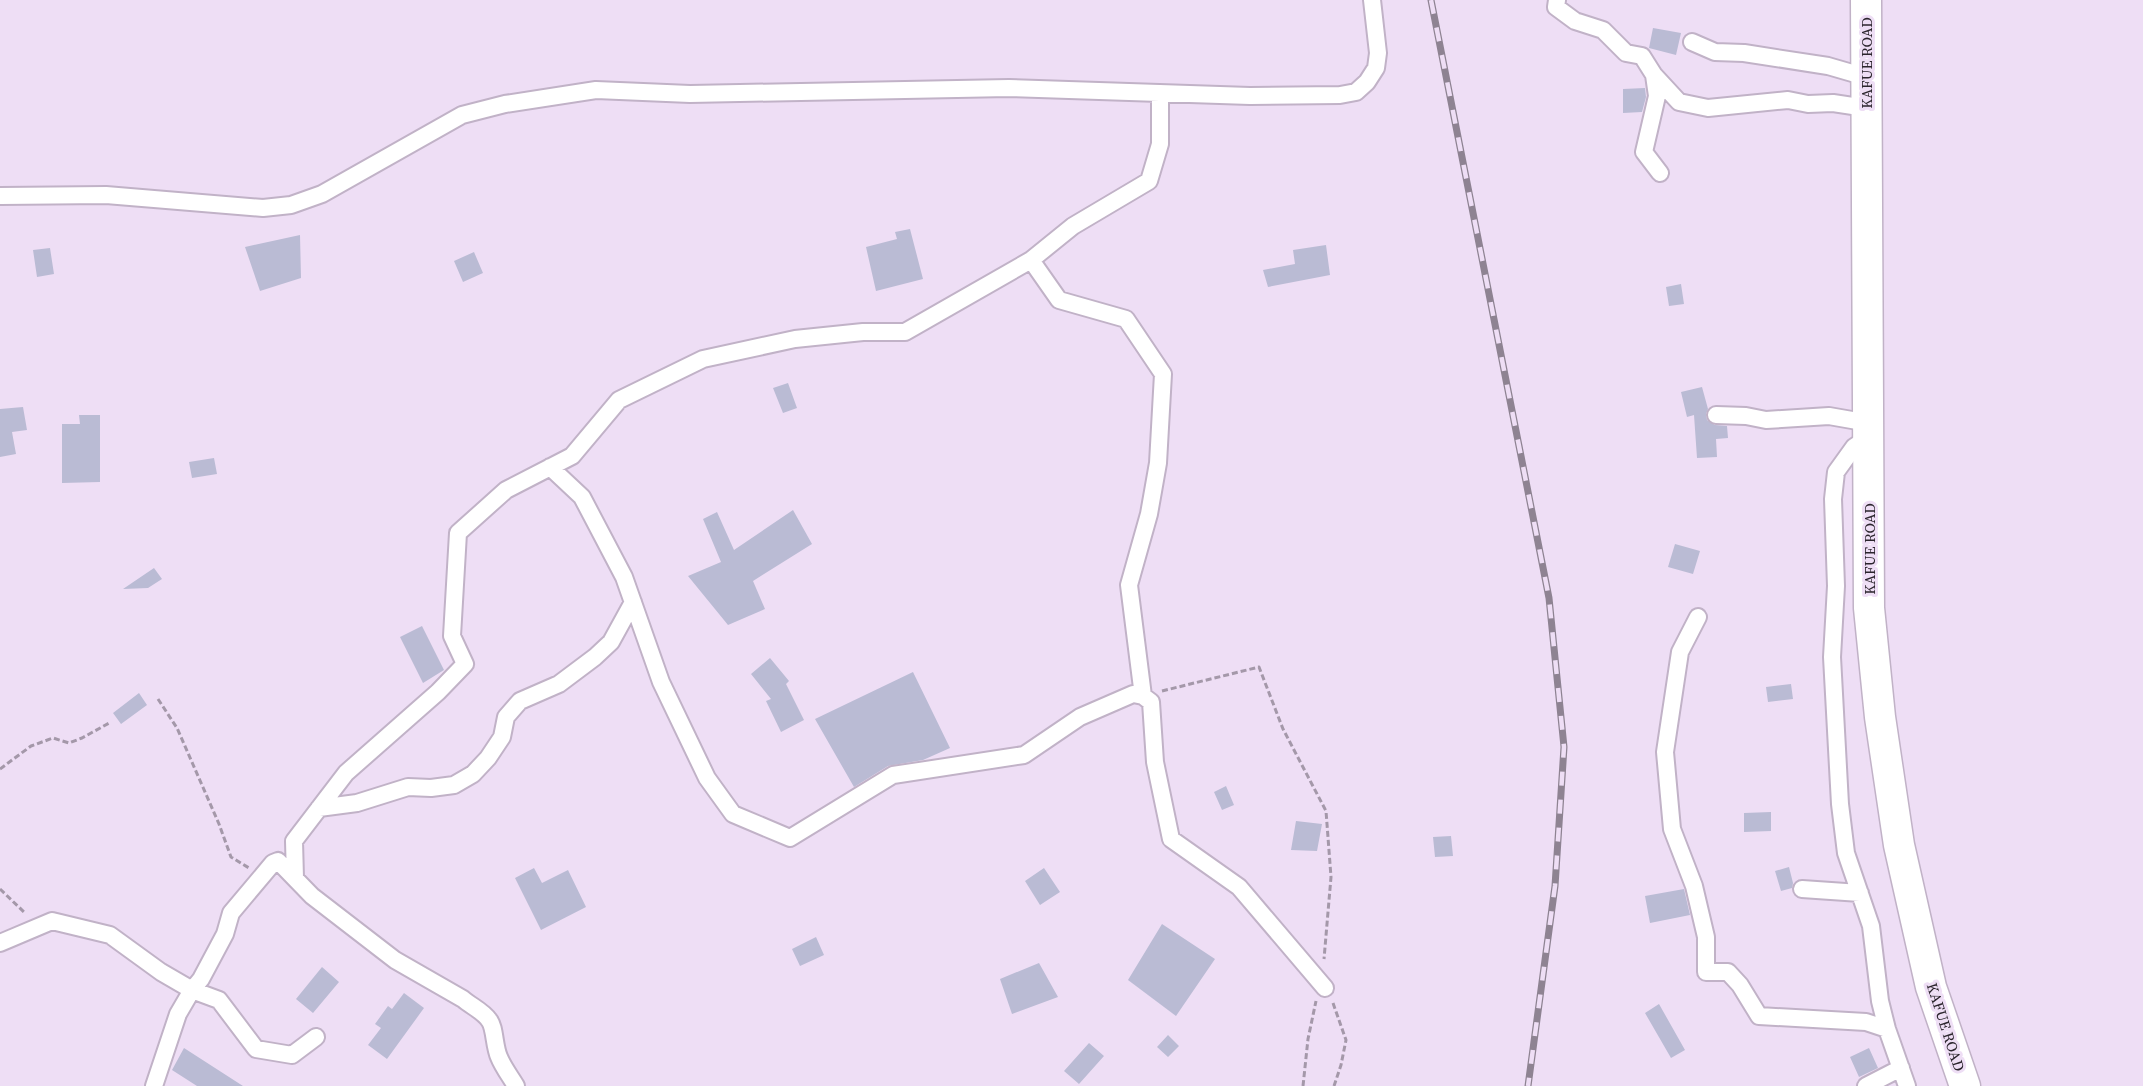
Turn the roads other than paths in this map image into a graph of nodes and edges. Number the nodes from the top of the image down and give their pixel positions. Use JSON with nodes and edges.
{"nodes":[{"id":1,"x":1372,"y":0,"type":"edge"},
{"id":2,"x":1557,"y":0,"type":"edge"},
{"id":3,"x":1866,"y":0,"type":"edge"},
{"id":4,"x":1692,"y":42,"type":"dead end"},
{"id":5,"x":1654,"y":75,"type":"junction"},
{"id":6,"x":1866,"y":77,"type":"junction"},
{"id":7,"x":1160,"y":93,"type":"junction"},
{"id":8,"x":1866,"y":108,"type":"junction"},
{"id":9,"x":1660,"y":173,"type":"dead end"},
{"id":10,"x":0,"y":196,"type":"edge"},
{"id":11,"x":1031,"y":260,"type":"junction"},
{"id":12,"x":1716,"y":415,"type":"dead end"},
{"id":13,"x":1869,"y":430,"type":"junction"},
{"id":14,"x":550,"y":467,"type":"junction"},
{"id":15,"x":633,"y":602,"type":"junction"},
{"id":16,"x":1698,"y":616,"type":"dead end"},
{"id":17,"x":1143,"y":696,"type":"junction"},
{"id":18,"x":319,"y":808,"type":"junction"},
{"id":19,"x":295,"y":878,"type":"junction"},
{"id":20,"x":1802,"y":889,"type":"dead end"},
{"id":21,"x":1860,"y":893,"type":"junction"},
{"id":22,"x":0,"y":943,"type":"edge"},
{"id":23,"x":192,"y":990,"type":"junction"},
{"id":24,"x":1321,"y":991,"type":"road end"},
{"id":25,"x":1887,"y":1029,"type":"junction"},
{"id":26,"x":316,"y":1037,"type":"dead end"},
{"id":27,"x":1901,"y":1068,"type":"junction"},
{"id":28,"x":154,"y":1086,"type":"edge"},
{"id":29,"x":516,"y":1086,"type":"edge"},
{"id":30,"x":1866,"y":1086,"type":"edge"},
{"id":31,"x":1907,"y":1086,"type":"edge"},
{"id":32,"x":1965,"y":1086,"type":"edge"}],
"edges":[{"from":1,"to":7,"type":"street"},
{"from":2,"to":5,"type":"street"},
{"from":3,"to":6,"type":"highway","name":"KAFUE ROAD"},
{"from":4,"to":6,"type":"street"},
{"from":5,"to":8,"type":"street"},
{"from":5,"to":9,"type":"street"},
{"from":6,"to":8,"type":"highway","name":"KAFUE ROAD"},
{"from":7,"to":10,"type":"street"},
{"from":7,"to":11,"type":"street"},
{"from":8,"to":13,"type":"highway","name":"KAFUE ROAD"},
{"from":11,"to":14,"type":"street"},
{"from":11,"to":17,"type":"street"},
{"from":12,"to":13,"type":"street"},
{"from":13,"to":21,"type":"street"},
{"from":13,"to":32,"type":"highway","name":"KAFUE ROAD"},
{"from":14,"to":15,"type":"street"},
{"from":14,"to":18,"type":"street"},
{"from":15,"to":17,"type":"street"},
{"from":15,"to":18,"type":"street"},
{"from":16,"to":25,"type":"street"},
{"from":17,"to":24,"type":"street"},
{"from":18,"to":19,"type":"street"},
{"from":19,"to":23,"type":"street"},
{"from":19,"to":29,"type":"street"},
{"from":20,"to":21,"type":"street"},
{"from":21,"to":25,"type":"street"},
{"from":22,"to":23,"type":"street"},
{"from":23,"to":26,"type":"street"},
{"from":23,"to":28,"type":"street"},
{"from":25,"to":27,"type":"street"},
{"from":27,"to":30,"type":"street"},
{"from":27,"to":31,"type":"street"}]}
